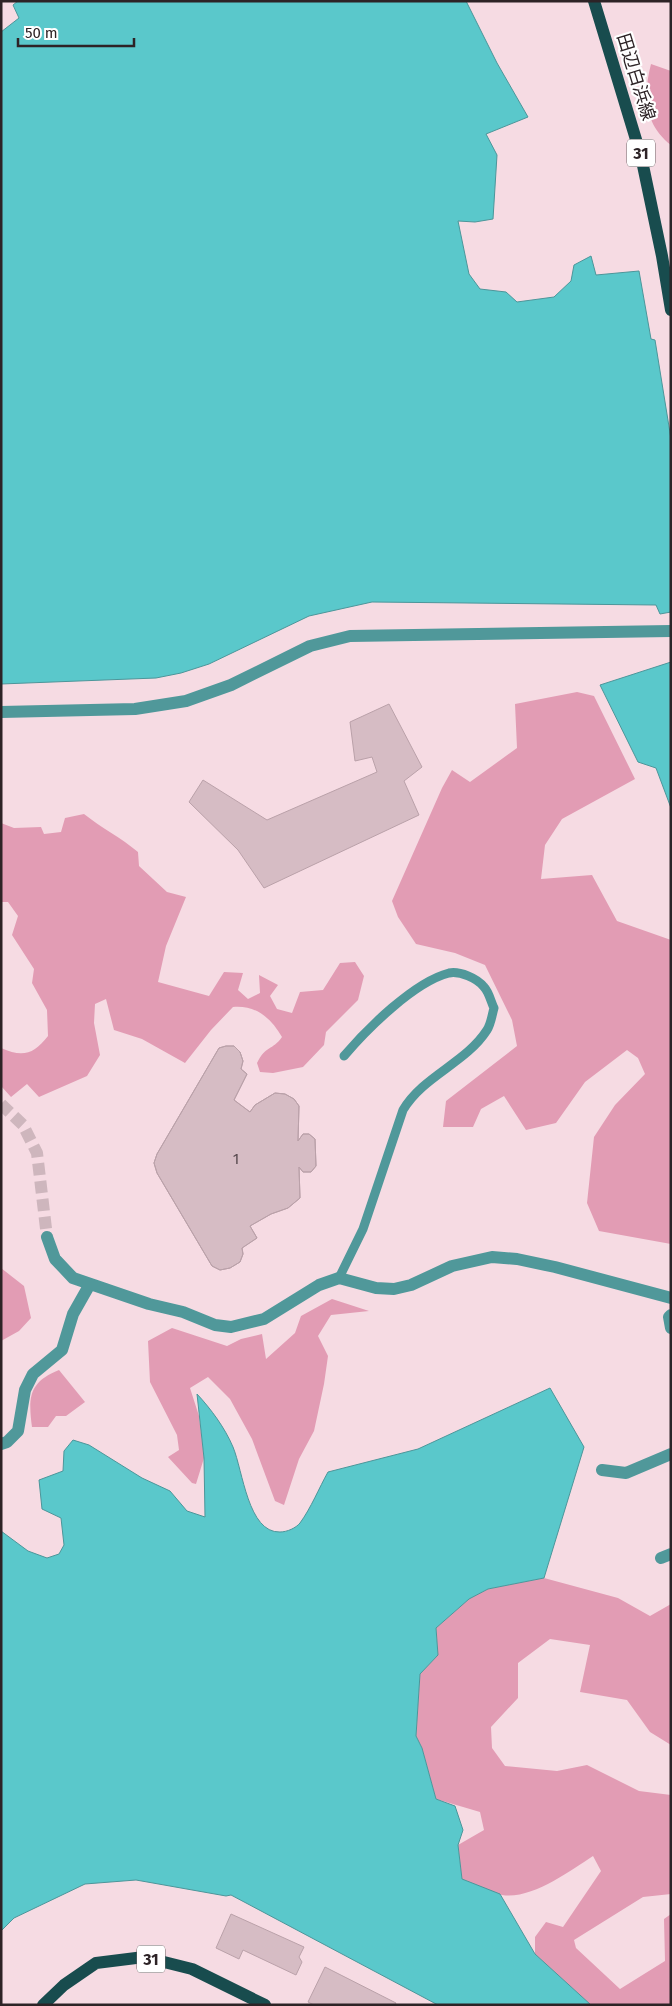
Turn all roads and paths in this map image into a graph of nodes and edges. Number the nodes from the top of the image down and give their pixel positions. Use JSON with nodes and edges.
{"nodes":[{"id":1,"x":594,"y":1,"type":"edge"},
{"id":2,"x":667,"y":255,"type":"edge"},
{"id":3,"x":671,"y":310,"type":"edge"},
{"id":4,"x":671,"y":631,"type":"edge"},
{"id":5,"x":1,"y":712,"type":"edge"},
{"id":6,"x":344,"y":1056,"type":"dead end"},
{"id":7,"x":47,"y":1237,"type":"tunnel mouth"},
{"id":8,"x":339,"y":1278,"type":"junction"},
{"id":9,"x":90,"y":1284,"type":"junction"},
{"id":10,"x":671,"y":1298,"type":"edge"},
{"id":11,"x":671,"y":1315,"type":"edge"},
{"id":12,"x":671,"y":1328,"type":"edge"},
{"id":13,"x":1,"y":1444,"type":"edge"},
{"id":14,"x":671,"y":1454,"type":"edge"},
{"id":15,"x":602,"y":1470,"type":"dead end"},
{"id":16,"x":43,"y":2005,"type":"edge"},
{"id":17,"x":265,"y":2005,"type":"edge"}],
"edges":[{"from":1,"to":2,"type":"main road","name":"田辺白浜線","number":"31"},
{"from":2,"to":3,"type":"main road","name":"田辺白浜線","number":"31"},
{"from":4,"to":5,"type":"street"},
{"from":6,"to":8,"type":"lane"},
{"from":7,"to":9,"type":"street"},
{"from":8,"to":9,"type":"street"},
{"from":8,"to":10,"type":"street"},
{"from":9,"to":13,"type":"street"},
{"from":11,"to":12,"type":"street"},
{"from":14,"to":15,"type":"street"},
{"from":16,"to":17,"type":"main road","number":"31"}]}
